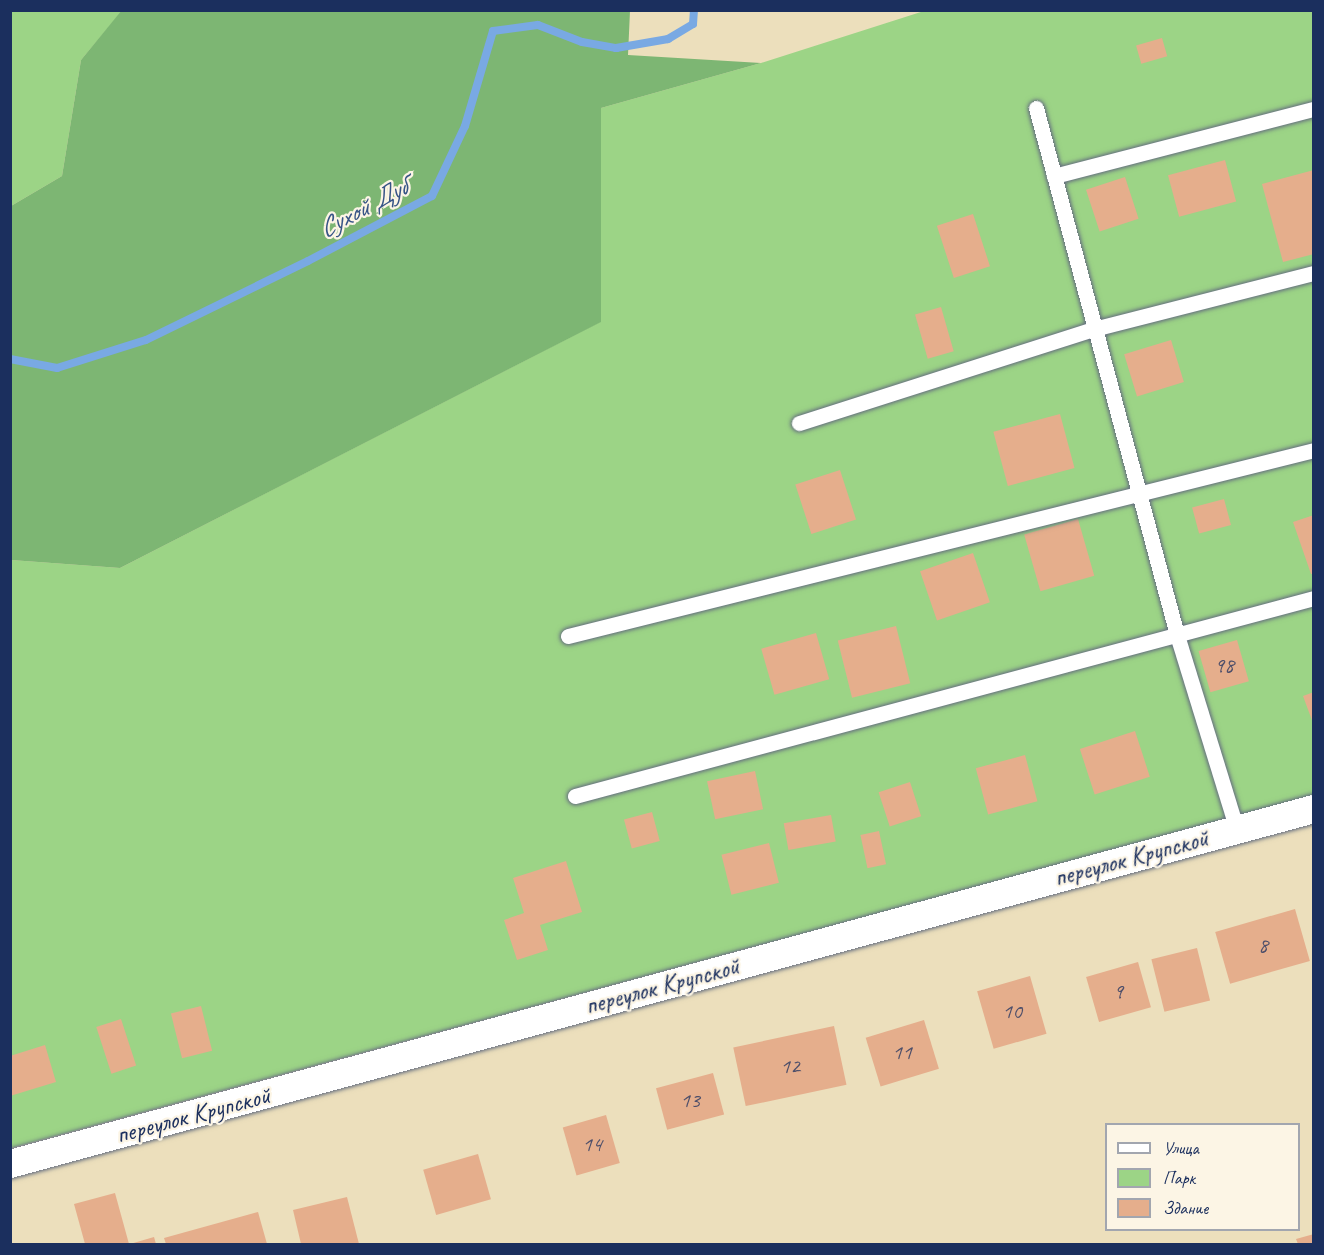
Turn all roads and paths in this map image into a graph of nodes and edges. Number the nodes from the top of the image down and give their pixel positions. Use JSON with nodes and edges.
{"nodes":[{"id":1,"x":1036,"y":108,"type":"dead end"},
{"id":2,"x":1314,"y":109,"type":"edge"},
{"id":3,"x":1054,"y":176,"type":"junction"},
{"id":4,"x":1314,"y":273,"type":"edge"},
{"id":5,"x":1094,"y":329,"type":"junction"},
{"id":6,"x":799,"y":423,"type":"dead end"},
{"id":7,"x":1314,"y":450,"type":"edge"},
{"id":8,"x":1138,"y":495,"type":"junction"},
{"id":9,"x":1314,"y":598,"type":"edge"},
{"id":10,"x":1177,"y":635,"type":"junction"},
{"id":11,"x":568,"y":636,"type":"dead end"},
{"id":12,"x":575,"y":796,"type":"dead end"},
{"id":13,"x":1314,"y":809,"type":"edge"},
{"id":14,"x":1237,"y":830,"type":"junction"},
{"id":15,"x":10,"y":1164,"type":"edge"}],
"edges":[{"from":1,"to":3,"type":"lane"},
{"from":2,"to":3,"type":"lane"},
{"from":3,"to":5,"type":"lane"},
{"from":4,"to":5,"type":"lane"},
{"from":5,"to":6,"type":"lane"},
{"from":5,"to":8,"type":"lane"},
{"from":7,"to":8,"type":"lane"},
{"from":8,"to":10,"type":"lane"},
{"from":8,"to":11,"type":"lane"},
{"from":9,"to":10,"type":"lane"},
{"from":10,"to":12,"type":"lane"},
{"from":10,"to":14,"type":"lane"},
{"from":13,"to":14,"type":"street","name":"переулок Крупской"},
{"from":14,"to":15,"type":"street","name":"переулок Крупской"}]}
